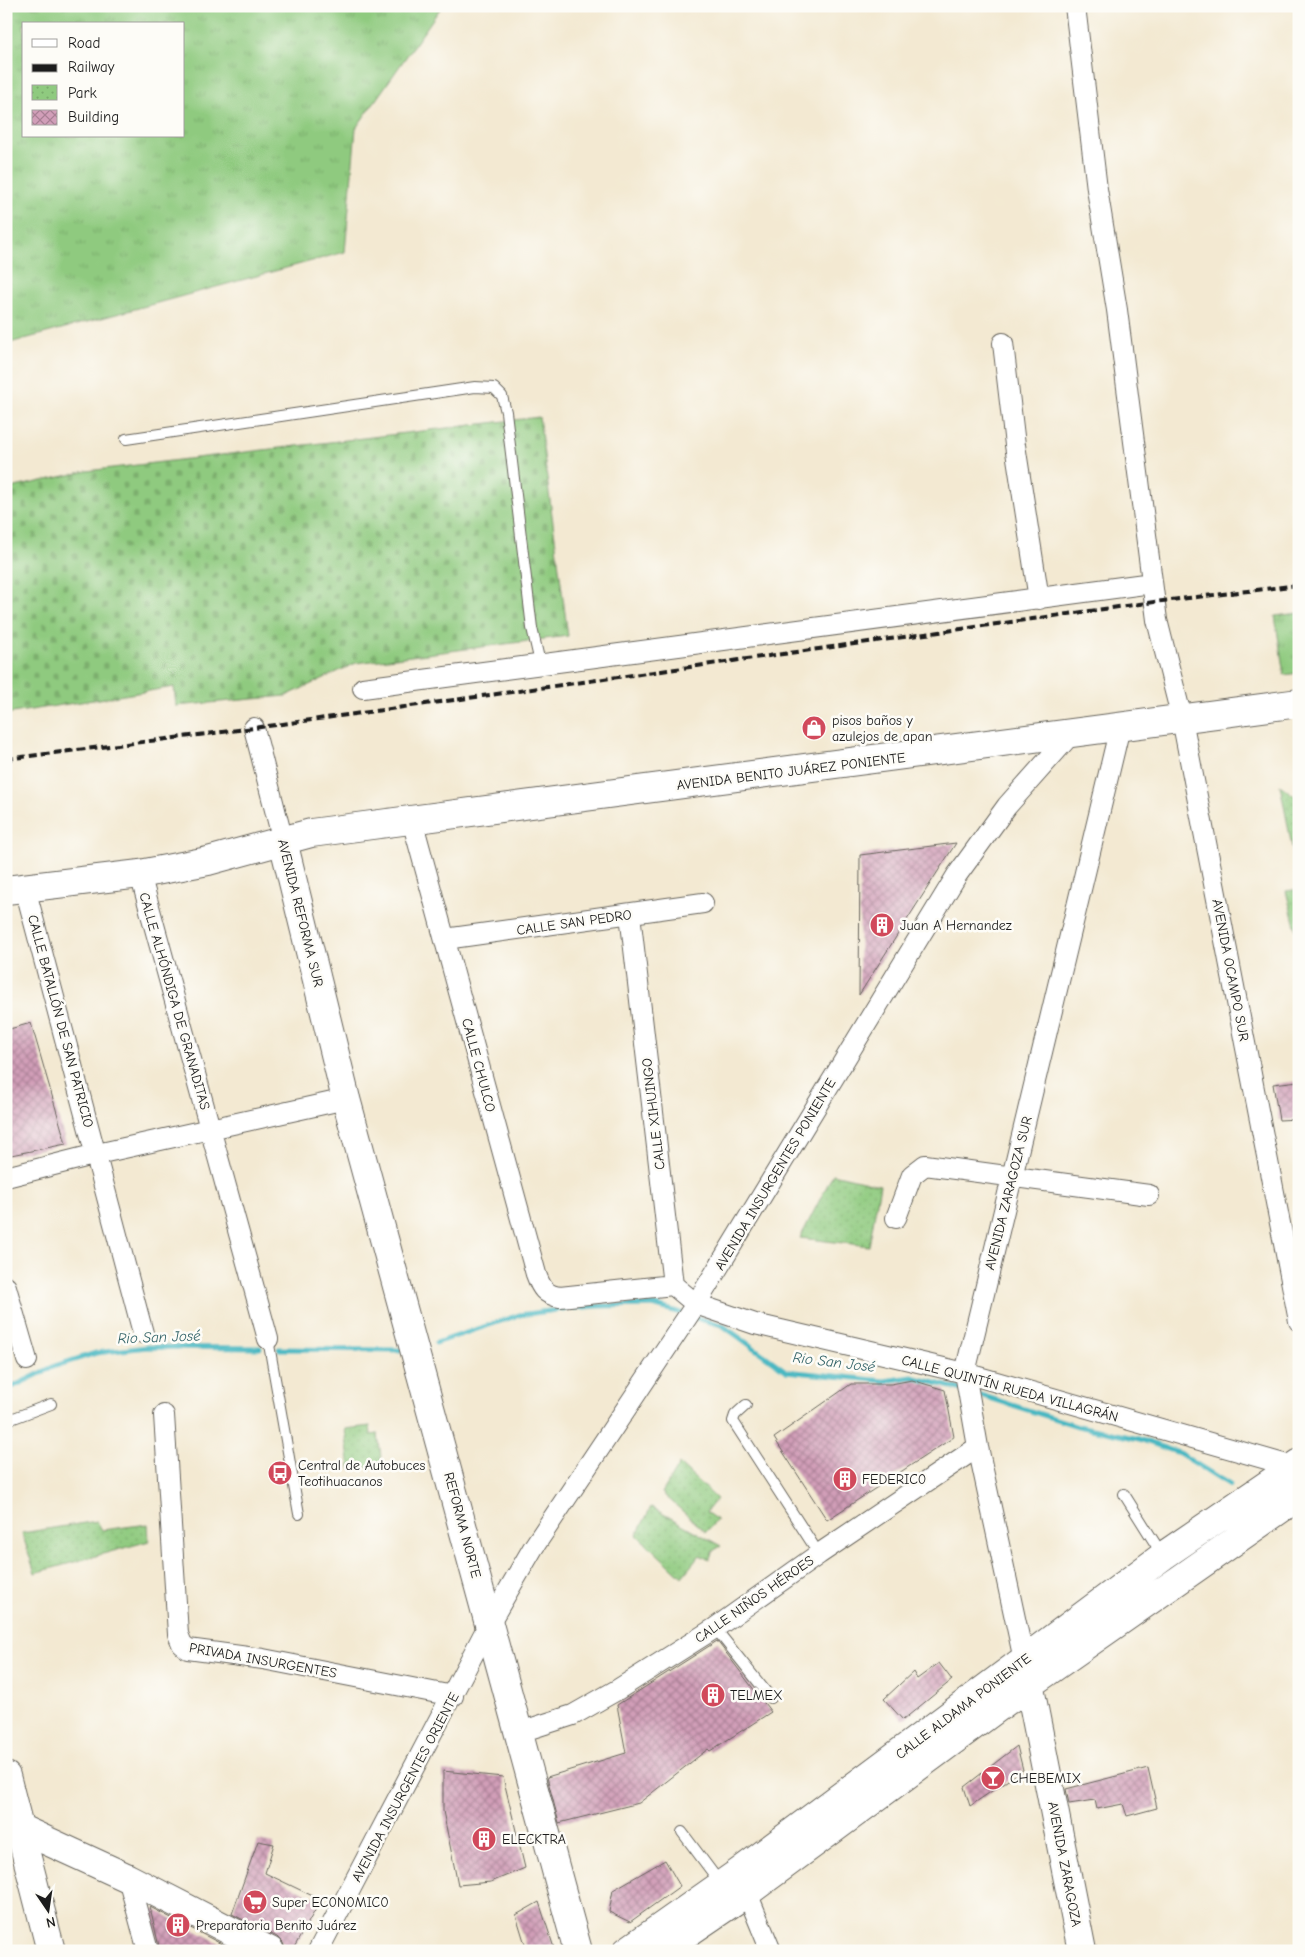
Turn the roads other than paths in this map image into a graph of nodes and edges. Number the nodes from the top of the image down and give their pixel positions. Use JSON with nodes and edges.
{"nodes":[{"id":1,"x":1075,"y":6,"type":"edge"},
{"id":2,"x":1003,"y":343,"type":"dead end"},
{"id":3,"x":126,"y":439,"type":"dead end"},
{"id":4,"x":1152,"y":583,"type":"junction"},
{"id":5,"x":1040,"y":599,"type":"junction"},
{"id":6,"x":540,"y":663,"type":"junction"},
{"id":7,"x":363,"y":688,"type":"dead end"},
{"id":8,"x":1299,"y":703,"type":"edge"},
{"id":9,"x":1182,"y":720,"type":"junction"},
{"id":10,"x":254,"y":728,"type":"dead end"},
{"id":11,"x":1120,"y":728,"type":"junction"},
{"id":12,"x":1071,"y":734,"type":"junction"},
{"id":13,"x":412,"y":820,"type":"junction"},
{"id":14,"x":283,"y":840,"type":"junction"},
{"id":15,"x":140,"y":874,"type":"junction"},
{"id":16,"x":16,"y":889,"type":"edge"},
{"id":17,"x":704,"y":903,"type":"dead end"},
{"id":18,"x":630,"y":914,"type":"junction"},
{"id":19,"x":444,"y":939,"type":"junction"},
{"id":20,"x":346,"y":1099,"type":"junction"},
{"id":21,"x":211,"y":1128,"type":"junction"},
{"id":22,"x":97,"y":1154,"type":"junction"},
{"id":23,"x":6,"y":1176,"type":"edge"},
{"id":24,"x":1012,"y":1177,"type":"junction"},
{"id":25,"x":1149,"y":1195,"type":"dead end"},
{"id":26,"x":896,"y":1218,"type":"dead end"},
{"id":27,"x":673,"y":1285,"type":"junction"},
{"id":28,"x":6,"y":1287,"type":"edge"},
{"id":29,"x":694,"y":1306,"type":"junction"},
{"id":30,"x":1299,"y":1321,"type":"edge"},
{"id":31,"x":143,"y":1333,"type":"dead end"},
{"id":32,"x":268,"y":1339,"type":"joint"},
{"id":33,"x":27,"y":1360,"type":"dead end"},
{"id":34,"x":966,"y":1379,"type":"junction"},
{"id":35,"x":51,"y":1404,"type":"dead end"},
{"id":36,"x":746,"y":1405,"type":"dead end"},
{"id":37,"x":164,"y":1415,"type":"dead end"},
{"id":38,"x":6,"y":1422,"type":"edge"},
{"id":39,"x":978,"y":1447,"type":"junction"},
{"id":40,"x":1296,"y":1465,"type":"edge"},
{"id":41,"x":1124,"y":1494,"type":"dead end"},
{"id":42,"x":1299,"y":1496,"type":"edge"},
{"id":43,"x":299,"y":1514,"type":"dead end"},
{"id":44,"x":819,"y":1554,"type":"junction"},
{"id":45,"x":1163,"y":1556,"type":"junction"},
{"id":46,"x":490,"y":1622,"type":"junction"},
{"id":47,"x":715,"y":1628,"type":"junction"},
{"id":48,"x":1027,"y":1672,"type":"junction"},
{"id":49,"x":453,"y":1696,"type":"junction"},
{"id":50,"x":771,"y":1698,"type":"dead end"},
{"id":51,"x":520,"y":1732,"type":"junction"},
{"id":52,"x":6,"y":1776,"type":"edge"},
{"id":53,"x":13,"y":1825,"type":"edge"},
{"id":54,"x":682,"y":1832,"type":"dead end"},
{"id":55,"x":128,"y":1878,"type":"junction"},
{"id":56,"x":736,"y":1883,"type":"junction"},
{"id":57,"x":51,"y":1951,"type":"edge"},
{"id":58,"x":148,"y":1951,"type":"edge"},
{"id":59,"x":270,"y":1951,"type":"edge"},
{"id":60,"x":318,"y":1951,"type":"edge"},
{"id":61,"x":578,"y":1951,"type":"edge"},
{"id":62,"x":627,"y":1951,"type":"edge"},
{"id":63,"x":661,"y":1951,"type":"edge"},
{"id":64,"x":770,"y":1951,"type":"edge"},
{"id":65,"x":1082,"y":1951,"type":"edge"}],
"edges":[{"from":1,"to":4,"type":"street","name":"AVENIDA OCAMPO SUR"},
{"from":2,"to":5,"type":"street"},
{"from":3,"to":6,"type":"lane"},
{"from":4,"to":5,"type":"street"},
{"from":4,"to":9,"type":"street","name":"AVENIDA OCAMPO SUR"},
{"from":5,"to":6,"type":"street"},
{"from":6,"to":7,"type":"street"},
{"from":8,"to":9,"type":"main road","name":"AVENIDA BENITO JUÁREZ PONIENTE"},
{"from":9,"to":11,"type":"main road","name":"AVENIDA BENITO JUÁREZ PONIENTE"},
{"from":9,"to":30,"type":"street","name":"AVENIDA OCAMPO SUR"},
{"from":10,"to":14,"type":"street","name":"AVENIDA REFORMA SUR"},
{"from":11,"to":12,"type":"main road","name":"AVENIDA BENITO JUÁREZ PONIENTE"},
{"from":11,"to":24,"type":"street","name":"AVENIDA ZARAGOZA SUR"},
{"from":12,"to":13,"type":"main road","name":"AVENIDA BENITO JUÁREZ PONIENTE"},
{"from":12,"to":29,"type":"street","name":"AVENIDA INSURGENTES PONIENTE"},
{"from":13,"to":14,"type":"main road","name":"AVENIDA BENITO JUÁREZ PONIENTE"},
{"from":13,"to":19,"type":"street","name":"CALLE CHULCO"},
{"from":14,"to":15,"type":"main road","name":"AVENIDA BENITO JUÁREZ PONIENTE"},
{"from":14,"to":20,"type":"main road","name":"AVENIDA REFORMA SUR"},
{"from":15,"to":16,"type":"main road","name":"AVENIDA BENITO JUÁREZ PONIENTE"},
{"from":15,"to":21,"type":"street","name":"CALLE ALHÓNDIGA DE GRANADITAS"},
{"from":16,"to":22,"type":"street","name":"CALLE BATALLÓN DE SAN PATRICIO"},
{"from":17,"to":18,"type":"street","name":"CALLE SAN PEDRO"},
{"from":18,"to":19,"type":"street","name":"CALLE SAN PEDRO"},
{"from":18,"to":27,"type":"street","name":"CALLE XIHUINGO"},
{"from":19,"to":27,"type":"street","name":"CALLE CHULCO"},
{"from":20,"to":21,"type":"street"},
{"from":20,"to":46,"type":"main road","name":"REFORMA NORTE"},
{"from":21,"to":22,"type":"street"},
{"from":21,"to":32,"type":"street","name":"CALLE ALHÓNDIGA DE GRANADITAS"},
{"from":22,"to":23,"type":"street"},
{"from":22,"to":31,"type":"street","name":"CALLE BATALLÓN DE SAN PATRICIO"},
{"from":24,"to":25,"type":"street"},
{"from":24,"to":26,"type":"street"},
{"from":24,"to":34,"type":"street","name":"AVENIDA ZARAGOZA SUR"},
{"from":27,"to":29,"type":"street"},
{"from":28,"to":33,"type":"street"},
{"from":29,"to":34,"type":"street","name":"CALLE QUINTÍN RUEDA VILLAGRÁN"},
{"from":29,"to":46,"type":"street","name":"AVENIDA INSURGENTES PONIENTE"},
{"from":32,"to":43,"type":"lane"},
{"from":34,"to":39,"type":"street","name":"AVENIDA ZARAGOZA SUR"},
{"from":34,"to":40,"type":"street","name":"CALLE QUINTÍN RUEDA VILLAGRÁN"},
{"from":35,"to":38,"type":"lane"},
{"from":36,"to":44,"type":"lane"},
{"from":37,"to":49,"type":"street","name":"PRIVADA INSURGENTES"},
{"from":39,"to":44,"type":"street","name":"CALLE NIÑOS HÉROES"},
{"from":39,"to":48,"type":"street","name":"AVENIDA ZARAGOZA SUR"},
{"from":40,"to":45,"type":"main road","name":"CALLE ALDAMA PONIENTE"},
{"from":41,"to":45,"type":"lane"},
{"from":42,"to":48,"type":"main road","name":"CALLE ALDAMA PONIENTE"},
{"from":44,"to":47,"type":"street","name":"CALLE NIÑOS HÉROES"},
{"from":45,"to":48,"type":"main road","name":"CALLE ALDAMA PONIENTE"},
{"from":46,"to":49,"type":"street","name":"AVENIDA INSURGENTES ORIENTE"},
{"from":46,"to":51,"type":"main road","name":"REFORMA NORTE"},
{"from":47,"to":50,"type":"lane"},
{"from":47,"to":51,"type":"street","name":"CALLE NIÑOS HÉROES"},
{"from":48,"to":56,"type":"main road","name":"CALLE ALDAMA PONIENTE"},
{"from":48,"to":65,"type":"main road","name":"AVENIDA ZARAGOZA"},
{"from":49,"to":60,"type":"street","name":"AVENIDA INSURGENTES ORIENTE"},
{"from":51,"to":61,"type":"main road","name":"REFORMA NORTE"},
{"from":52,"to":53,"type":"main road"},
{"from":53,"to":55,"type":"main road"},
{"from":53,"to":57,"type":"main road"},
{"from":54,"to":56,"type":"lane"},
{"from":55,"to":58,"type":"street"},
{"from":55,"to":59,"type":"main road"},
{"from":56,"to":62,"type":"main road","name":"CALLE ALDAMA PONIENTE"},
{"from":56,"to":63,"type":"main road","name":"CALLE ALDAMA PONIENTE"},
{"from":56,"to":64,"type":"street"}]}
